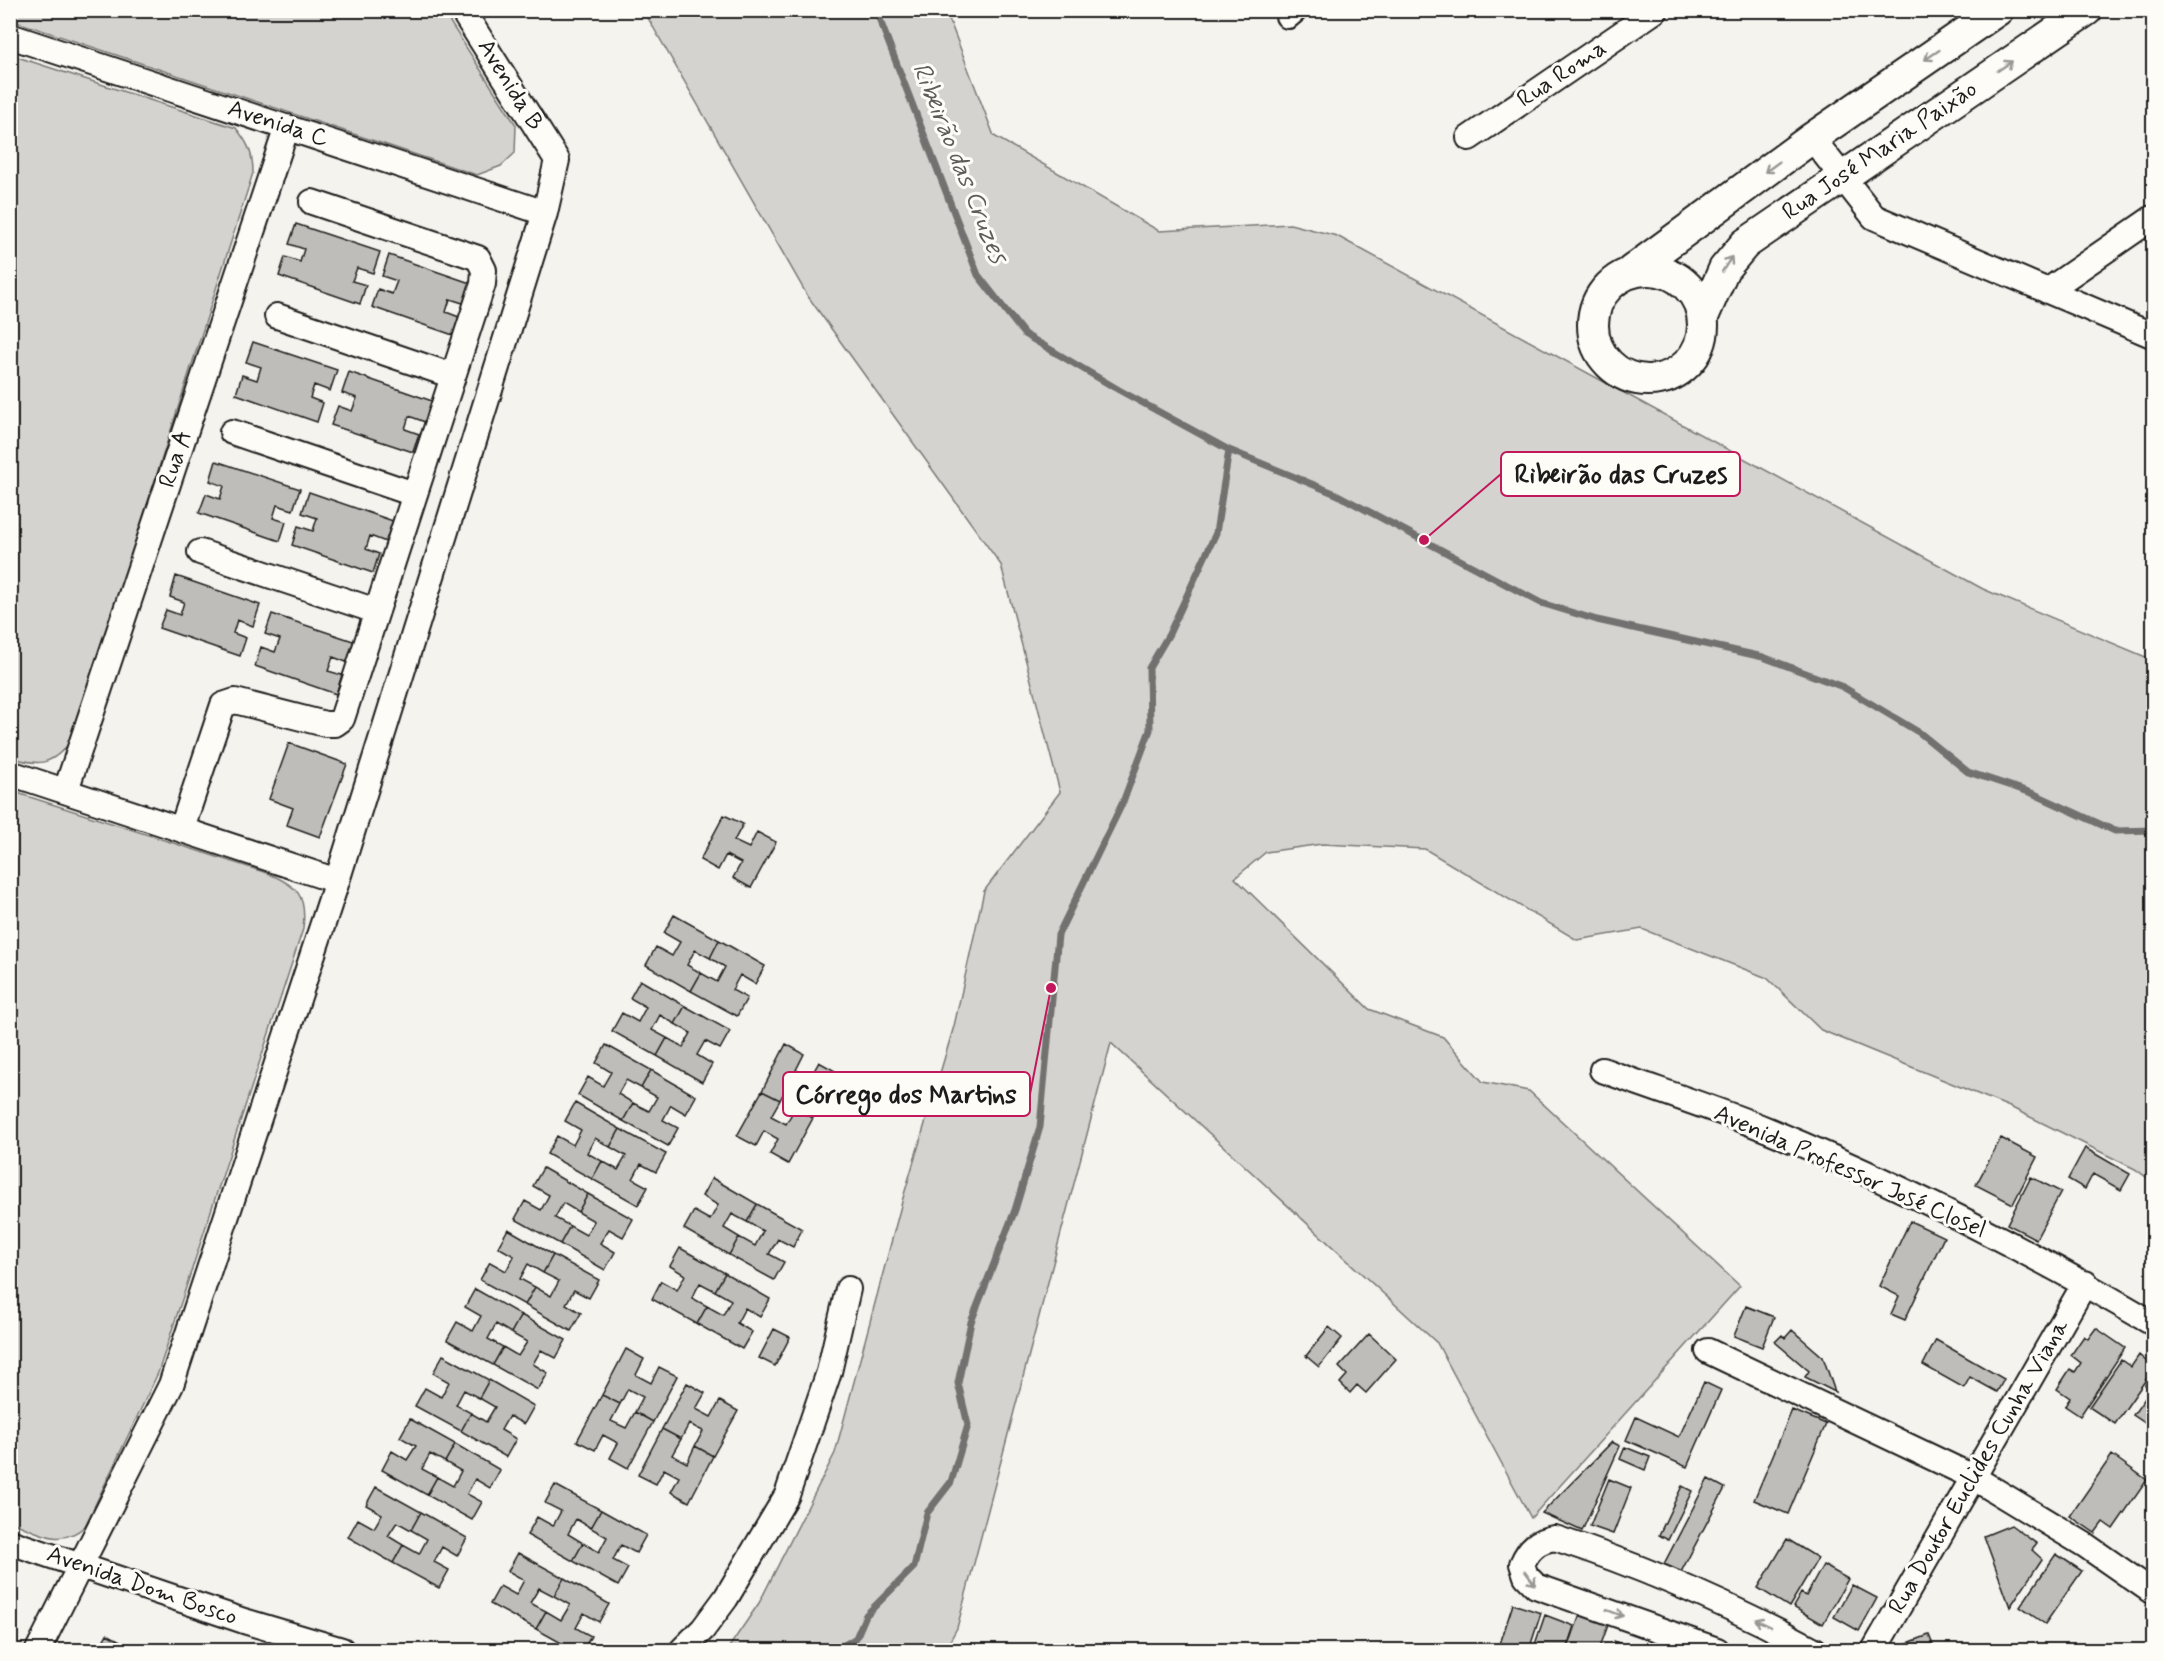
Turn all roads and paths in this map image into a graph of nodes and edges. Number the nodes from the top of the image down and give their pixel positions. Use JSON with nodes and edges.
{"nodes":[{"id":1,"x":462,"y":10,"type":"edge"},
{"id":2,"x":1656,"y":10,"type":"edge"},
{"id":3,"x":1998,"y":10,"type":"edge"},
{"id":4,"x":2087,"y":10,"type":"edge"},
{"id":5,"x":1623,"y":19,"type":"edge"},
{"id":6,"x":10,"y":36,"type":"edge"},
{"id":7,"x":287,"y":127,"type":"junction"},
{"id":8,"x":1469,"y":138,"type":"dead end"},
{"id":9,"x":1812,"y":138,"type":"junction"},
{"id":10,"x":1842,"y":176,"type":"junction"},
{"id":11,"x":312,"y":202,"type":"dead end"},
{"id":12,"x":545,"y":213,"type":"junction"},
{"id":13,"x":2154,"y":217,"type":"edge"},
{"id":14,"x":1631,"y":271,"type":"junction"},
{"id":15,"x":2047,"y":291,"type":"junction"},
{"id":16,"x":277,"y":316,"type":"dead end"},
{"id":17,"x":1703,"y":317,"type":"junction"},
{"id":18,"x":2154,"y":336,"type":"edge"},
{"id":19,"x":453,"y":376,"type":"junction"},
{"id":20,"x":232,"y":432,"type":"dead end"},
{"id":21,"x":414,"y":494,"type":"junction"},
{"id":22,"x":200,"y":552,"type":"dead end"},
{"id":23,"x":376,"y":611,"type":"junction"},
{"id":24,"x":10,"y":772,"type":"edge"},
{"id":25,"x":66,"y":790,"type":"junction"},
{"id":26,"x":182,"y":828,"type":"junction"},
{"id":27,"x":337,"y":881,"type":"junction"},
{"id":28,"x":1602,"y":1070,"type":"dead end"},
{"id":29,"x":2085,"y":1283,"type":"junction"},
{"id":30,"x":848,"y":1289,"type":"dead end"},
{"id":31,"x":2154,"y":1324,"type":"edge"},
{"id":32,"x":1708,"y":1351,"type":"dead end"},
{"id":33,"x":1971,"y":1476,"type":"junction"},
{"id":34,"x":10,"y":1542,"type":"edge"},
{"id":35,"x":82,"y":1566,"type":"junction"},
{"id":36,"x":2154,"y":1593,"type":"edge"},
{"id":37,"x":38,"y":1650,"type":"edge"},
{"id":38,"x":342,"y":1650,"type":"edge"},
{"id":39,"x":682,"y":1650,"type":"edge"},
{"id":40,"x":1717,"y":1650,"type":"edge"},
{"id":41,"x":1815,"y":1650,"type":"edge"},
{"id":42,"x":1874,"y":1650,"type":"edge"}],
"edges":[{"from":1,"to":12,"type":"street","name":"Avenida B"},
{"from":2,"to":5,"type":"street","name":"Rua Roma"},
{"from":3,"to":9,"type":"street","name":"Rua José Maria Paixão","one_way":true},
{"from":10,"to":4,"type":"street","name":"Rua José Maria Paixão","one_way":true},
{"from":5,"to":8,"type":"street","name":"Rua Roma"},
{"from":6,"to":7,"type":"street","name":"Avenida C"},
{"from":7,"to":12,"type":"street","name":"Avenida C"},
{"from":7,"to":25,"type":"street","name":"Rua A"},
{"from":9,"to":10,"type":"street"},
{"from":9,"to":14,"type":"street","name":"Rua José Maria Paixão","one_way":true},
{"from":10,"to":15,"type":"street"},
{"from":17,"to":10,"type":"street","name":"Rua José Maria Paixão","one_way":true},
{"from":11,"to":19,"type":"street"},
{"from":12,"to":27,"type":"street"},
{"from":13,"to":15,"type":"street"},
{"from":14,"to":17,"type":"street"},
{"from":14,"to":17,"type":"street"},
{"from":15,"to":18,"type":"street"},
{"from":16,"to":19,"type":"street"},
{"from":19,"to":21,"type":"street"},
{"from":20,"to":21,"type":"street"},
{"from":21,"to":23,"type":"street"},
{"from":22,"to":23,"type":"street"},
{"from":23,"to":26,"type":"street"},
{"from":24,"to":25,"type":"street"},
{"from":25,"to":26,"type":"street"},
{"from":26,"to":27,"type":"street"},
{"from":27,"to":35,"type":"street"},
{"from":28,"to":29,"type":"street","name":"Avenida Professor José Closel"},
{"from":29,"to":31,"type":"street","name":"Avenida Professor José Closel"},
{"from":29,"to":33,"type":"street","name":"Rua Doutor Euclides Cunha Viana"},
{"from":30,"to":39,"type":"street"},
{"from":32,"to":33,"type":"street"},
{"from":33,"to":36,"type":"street"},
{"from":33,"to":42,"type":"street","name":"Rua Doutor Euclides Cunha Viana"},
{"from":34,"to":35,"type":"street","name":"Avenida Dom Bosco"},
{"from":35,"to":37,"type":"street"},
{"from":35,"to":38,"type":"street","name":"Avenida Dom Bosco"},
{"from":41,"to":40,"type":"street","one_way":true}]}
